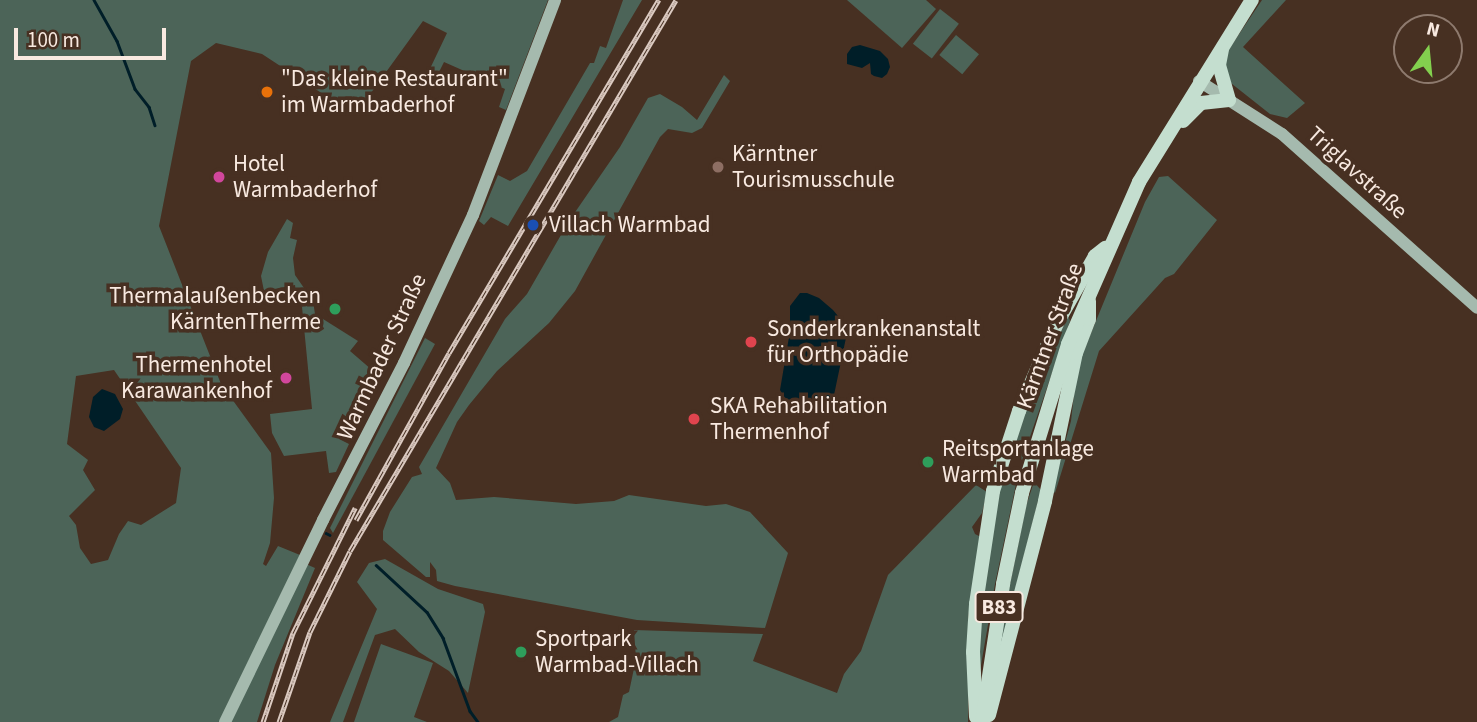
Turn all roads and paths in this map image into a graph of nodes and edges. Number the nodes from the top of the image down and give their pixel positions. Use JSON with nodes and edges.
{"nodes":[{"id":1,"x":555,"y":0,"type":"edge"},
{"id":2,"x":1252,"y":0,"type":"edge"},
{"id":3,"x":1224,"y":42,"type":"junction"},
{"id":4,"x":1199,"y":81,"type":"junction"},
{"id":5,"x":1229,"y":100,"type":"junction"},
{"id":6,"x":1173,"y":125,"type":"junction"},
{"id":7,"x":1110,"y":245,"type":"junction"},
{"id":8,"x":1089,"y":292,"type":"junction"},
{"id":9,"x":1477,"y":308,"type":"edge"},
{"id":10,"x":225,"y":722,"type":"edge"},
{"id":11,"x":982,"y":722,"type":"edge"}],
"edges":[{"from":1,"to":10,"type":"street","name":"Warmbader Straße"},
{"from":2,"to":3,"type":"main road","name":"Kärntner Straße","number":"B83"},
{"from":3,"to":4,"type":"main road","name":"Kärntner Straße","number":"B83"},
{"from":3,"to":5,"type":"main road"},
{"from":4,"to":5,"type":"street","name":"Triglavstraße"},
{"from":4,"to":6,"type":"main road","name":"Kärntner Straße","number":"B83"},
{"from":5,"to":6,"type":"main road"},
{"from":5,"to":9,"type":"street","name":"Triglavstraße"},
{"from":6,"to":7,"type":"main road","name":"Kärntner Straße","number":"B83"},
{"from":7,"to":8,"type":"main road","name":"Kärntner Straße","number":"B83"},
{"from":7,"to":11,"type":"main road"},
{"from":8,"to":11,"type":"main road"},
{"from":8,"to":11,"type":"main road","name":"Kärntner Straße","number":"B83"}]}
